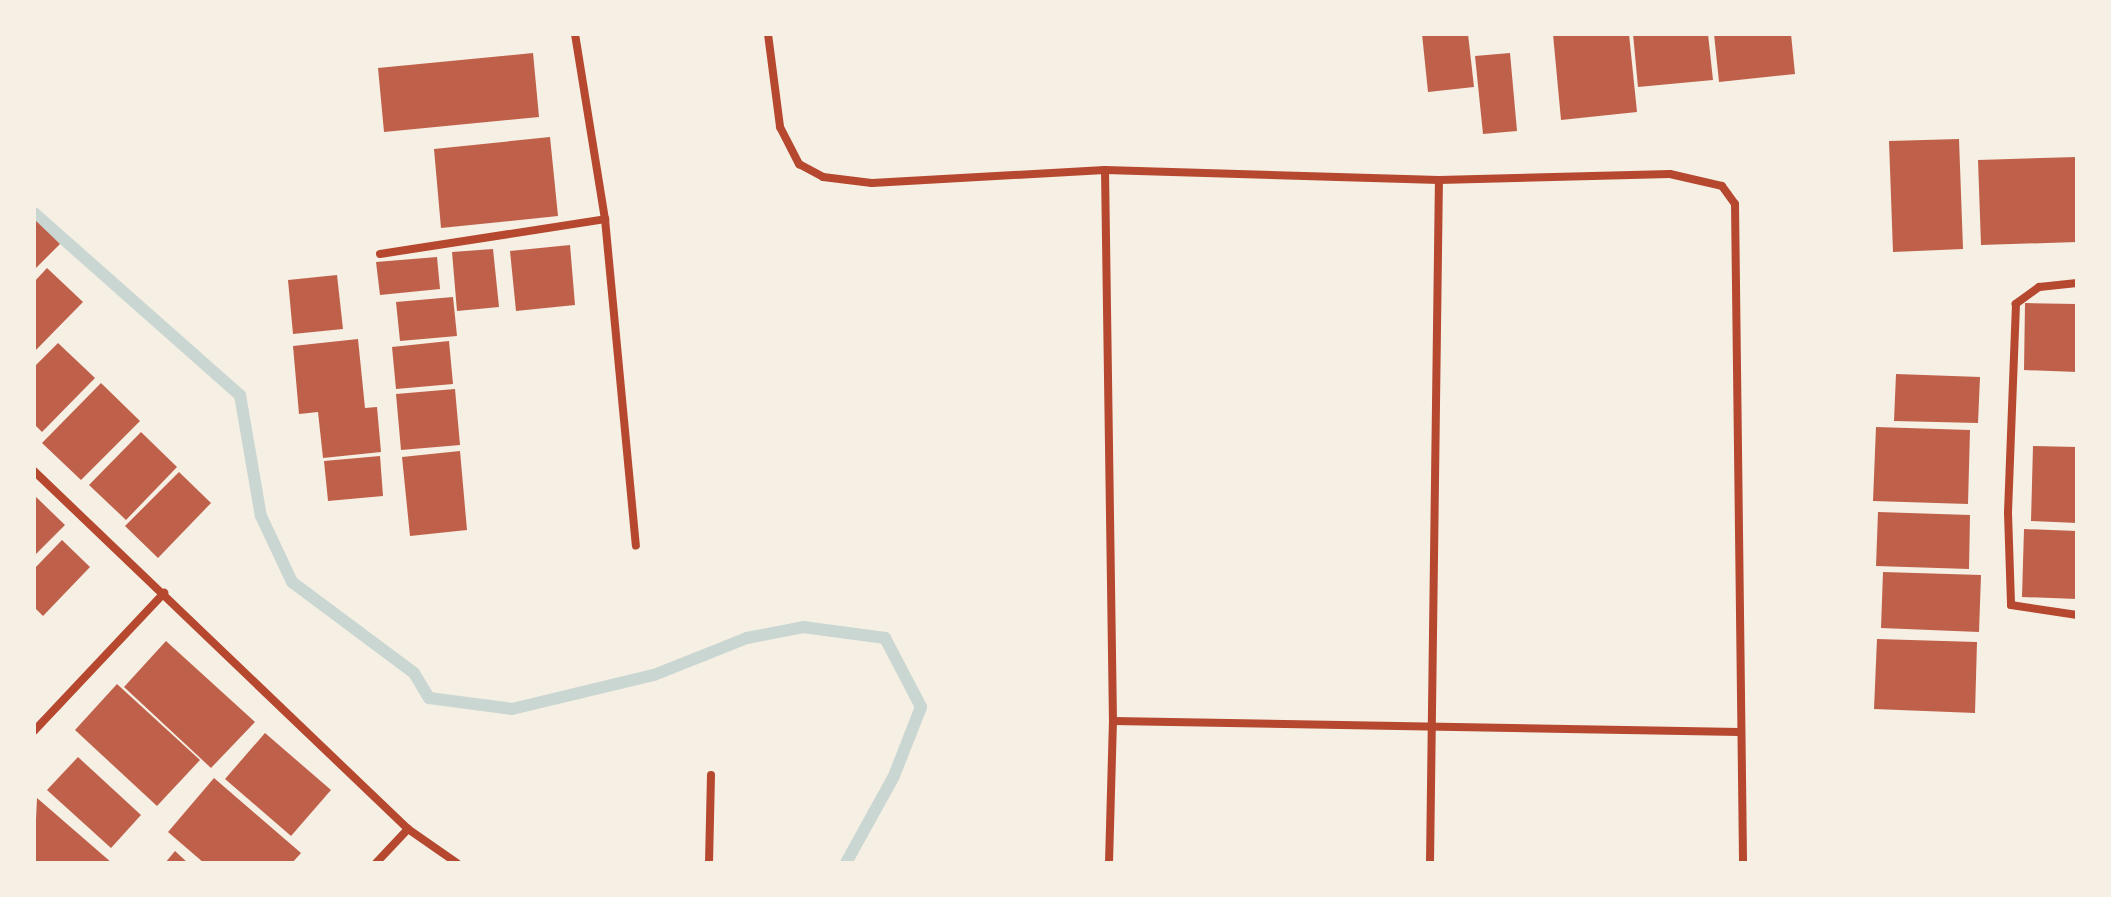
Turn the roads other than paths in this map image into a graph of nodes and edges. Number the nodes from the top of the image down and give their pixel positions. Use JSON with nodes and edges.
{"nodes":[{"id":1,"x":575,"y":34,"type":"edge"},
{"id":2,"x":768,"y":34,"type":"edge"},
{"id":3,"x":1105,"y":170,"type":"junction"},
{"id":4,"x":1439,"y":180,"type":"junction"},
{"id":5,"x":605,"y":219,"type":"junction"},
{"id":6,"x":380,"y":254,"type":"dead end"},
{"id":7,"x":2077,"y":283,"type":"edge"},
{"id":8,"x":34,"y":471,"type":"edge"},
{"id":9,"x":636,"y":546,"type":"dead end"},
{"id":10,"x":164,"y":593,"type":"junction"},
{"id":11,"x":2077,"y":615,"type":"edge"},
{"id":12,"x":1113,"y":721,"type":"junction"},
{"id":13,"x":34,"y":731,"type":"edge"},
{"id":14,"x":1427,"y":732,"type":"junction"},
{"id":15,"x":1740,"y":732,"type":"junction"},
{"id":16,"x":711,"y":775,"type":"dead end"},
{"id":17,"x":408,"y":829,"type":"junction"},
{"id":18,"x":376,"y":863,"type":"edge"},
{"id":19,"x":457,"y":863,"type":"edge"},
{"id":20,"x":709,"y":863,"type":"edge"},
{"id":21,"x":1109,"y":863,"type":"edge"},
{"id":22,"x":1430,"y":863,"type":"edge"},
{"id":23,"x":1743,"y":863,"type":"edge"}],
"edges":[{"from":1,"to":5,"type":"street"},
{"from":2,"to":3,"type":"street"},
{"from":3,"to":4,"type":"street"},
{"from":3,"to":12,"type":"street"},
{"from":4,"to":14,"type":"street"},
{"from":4,"to":15,"type":"street"},
{"from":5,"to":6,"type":"street"},
{"from":5,"to":9,"type":"street"},
{"from":7,"to":11,"type":"street"},
{"from":8,"to":10,"type":"street"},
{"from":10,"to":13,"type":"street"},
{"from":10,"to":17,"type":"street"},
{"from":12,"to":14,"type":"street"},
{"from":12,"to":21,"type":"street"},
{"from":14,"to":15,"type":"street"},
{"from":14,"to":22,"type":"street"},
{"from":15,"to":23,"type":"street"},
{"from":16,"to":20,"type":"street"},
{"from":17,"to":18,"type":"street"},
{"from":17,"to":19,"type":"street"}]}
